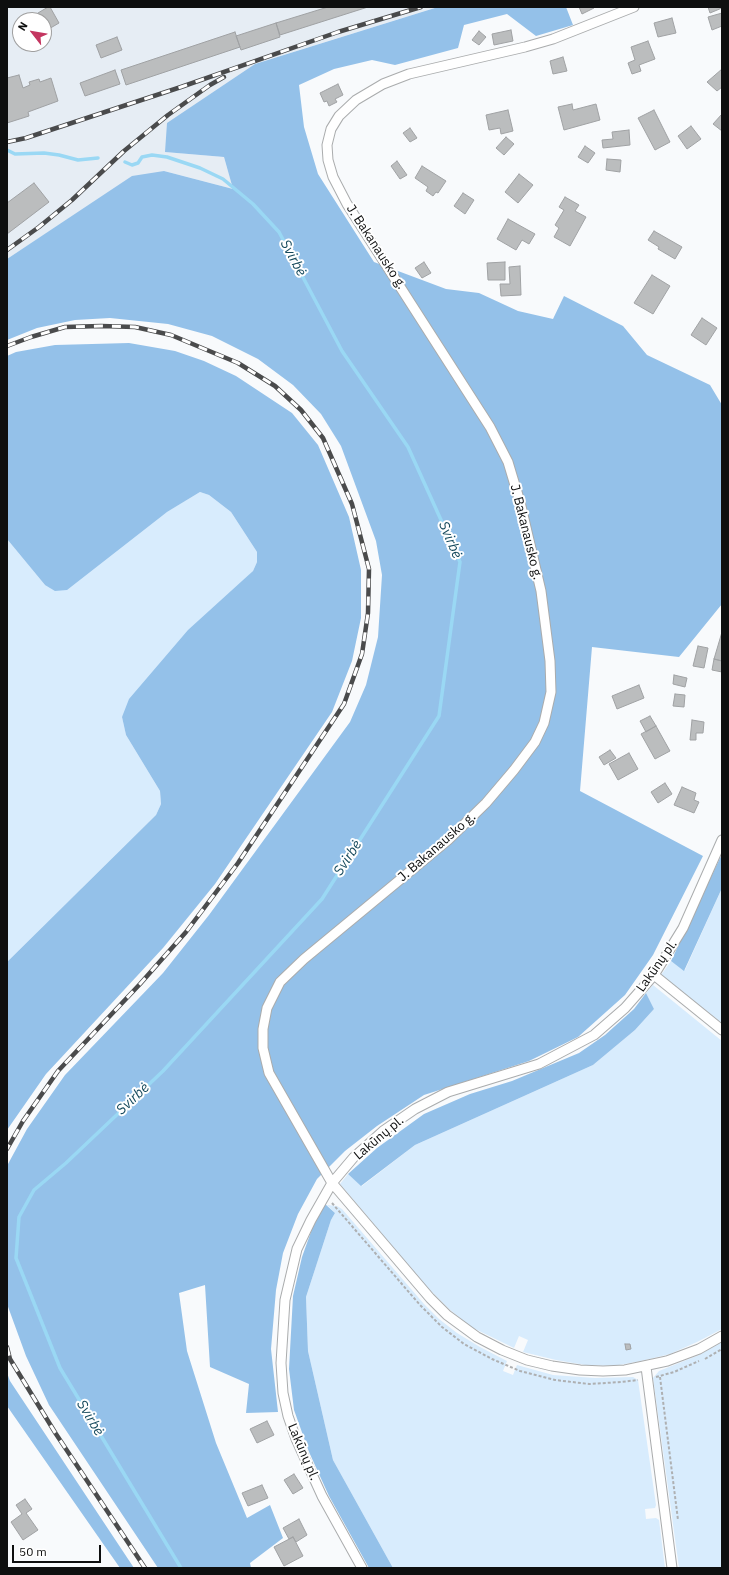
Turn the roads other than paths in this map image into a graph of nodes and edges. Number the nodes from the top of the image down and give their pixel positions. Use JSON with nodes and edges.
{"nodes":[{"id":1,"x":634,"y":7,"type":"edge"},
{"id":2,"x":722,"y":840,"type":"edge"},
{"id":3,"x":654,"y":975,"type":"junction"},
{"id":4,"x":722,"y":1030,"type":"edge"},
{"id":5,"x":332,"y":1183,"type":"junction"},
{"id":6,"x":722,"y":1336,"type":"edge"},
{"id":7,"x":646,"y":1366,"type":"junction"},
{"id":8,"x":362,"y":1568,"type":"edge"},
{"id":9,"x":672,"y":1568,"type":"edge"}],
"edges":[{"from":1,"to":5,"type":"street","name":"J. Bakanausko g."},
{"from":2,"to":3,"type":"street","name":"Lakūnų pl."},
{"from":3,"to":4,"type":"street"},
{"from":3,"to":5,"type":"street","name":"Lakūnų pl."},
{"from":5,"to":7,"type":"street","name":"J. Bakanausko g."},
{"from":5,"to":8,"type":"street","name":"Lakūnų pl."},
{"from":6,"to":7,"type":"street","name":"J. Bakanausko g."},
{"from":7,"to":9,"type":"street"}]}
